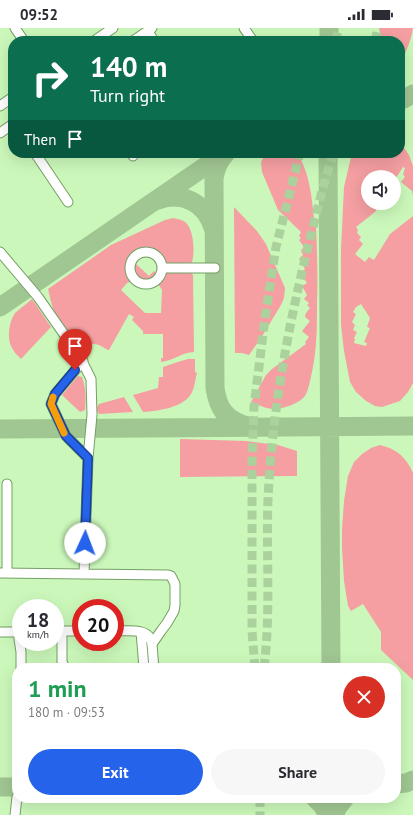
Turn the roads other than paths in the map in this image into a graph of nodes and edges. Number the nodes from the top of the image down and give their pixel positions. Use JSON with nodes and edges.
{"nodes":[{"id":1,"x":113,"y":28,"type":"edge"},
{"id":2,"x":150,"y":30,"type":"edge"},
{"id":3,"x":101,"y":36,"type":"edge"},
{"id":4,"x":141,"y":36,"type":"edge"},
{"id":5,"x":38,"y":158,"type":"edge"},
{"id":6,"x":68,"y":202,"type":"dead end"},
{"id":7,"x":0,"y":252,"type":"edge"},
{"id":8,"x":163,"y":268,"type":"dead end"},
{"id":9,"x":215,"y":268,"type":"dead end"},
{"id":10,"x":83,"y":361,"type":"junction"},
{"id":11,"x":88,"y":458,"type":"junction"},
{"id":12,"x":7,"y":484,"type":"dead end"},
{"id":13,"x":3,"y":573,"type":"edge"},
{"id":14,"x":84,"y":574,"type":"junction"},
{"id":15,"x":124,"y":631,"type":"edge"},
{"id":16,"x":0,"y":632,"type":"edge"},
{"id":17,"x":12,"y":632,"type":"edge"},
{"id":18,"x":143,"y":633,"type":"junction"},
{"id":19,"x":152,"y":644,"type":"junction"},
{"id":20,"x":21,"y":651,"type":"edge"},
{"id":21,"x":25,"y":651,"type":"edge"},
{"id":22,"x":61,"y":651,"type":"edge"},
{"id":23,"x":21,"y":663,"type":"edge"},
{"id":24,"x":25,"y":663,"type":"edge"},
{"id":25,"x":62,"y":663,"type":"edge"},
{"id":26,"x":144,"y":663,"type":"edge"},
{"id":27,"x":150,"y":663,"type":"edge"},
{"id":28,"x":153,"y":663,"type":"edge"},
{"id":29,"x":16,"y":803,"type":"edge"},
{"id":30,"x":15,"y":815,"type":"edge"}],
"edges":[{"from":1,"to":3,"type":"lane"},
{"from":2,"to":4,"type":"lane"},
{"from":5,"to":6,"type":"lane"},
{"from":7,"to":10,"type":"lane"},
{"from":8,"to":9,"type":"lane"},
{"from":10,"to":11,"type":"lane"},
{"from":10,"to":11,"type":"lane"},
{"from":11,"to":14,"type":"lane"},
{"from":12,"to":13,"type":"lane"},
{"from":13,"to":14,"type":"lane"},
{"from":14,"to":19,"type":"lane"},
{"from":15,"to":18,"type":"lane"},
{"from":16,"to":17,"type":"lane"},
{"from":18,"to":19,"type":"lane"},
{"from":18,"to":26,"type":"lane"},
{"from":18,"to":27,"type":"lane"},
{"from":19,"to":28,"type":"lane"},
{"from":20,"to":23,"type":"lane"},
{"from":21,"to":24,"type":"lane"},
{"from":22,"to":25,"type":"lane"},
{"from":29,"to":30,"type":"lane"}]}
